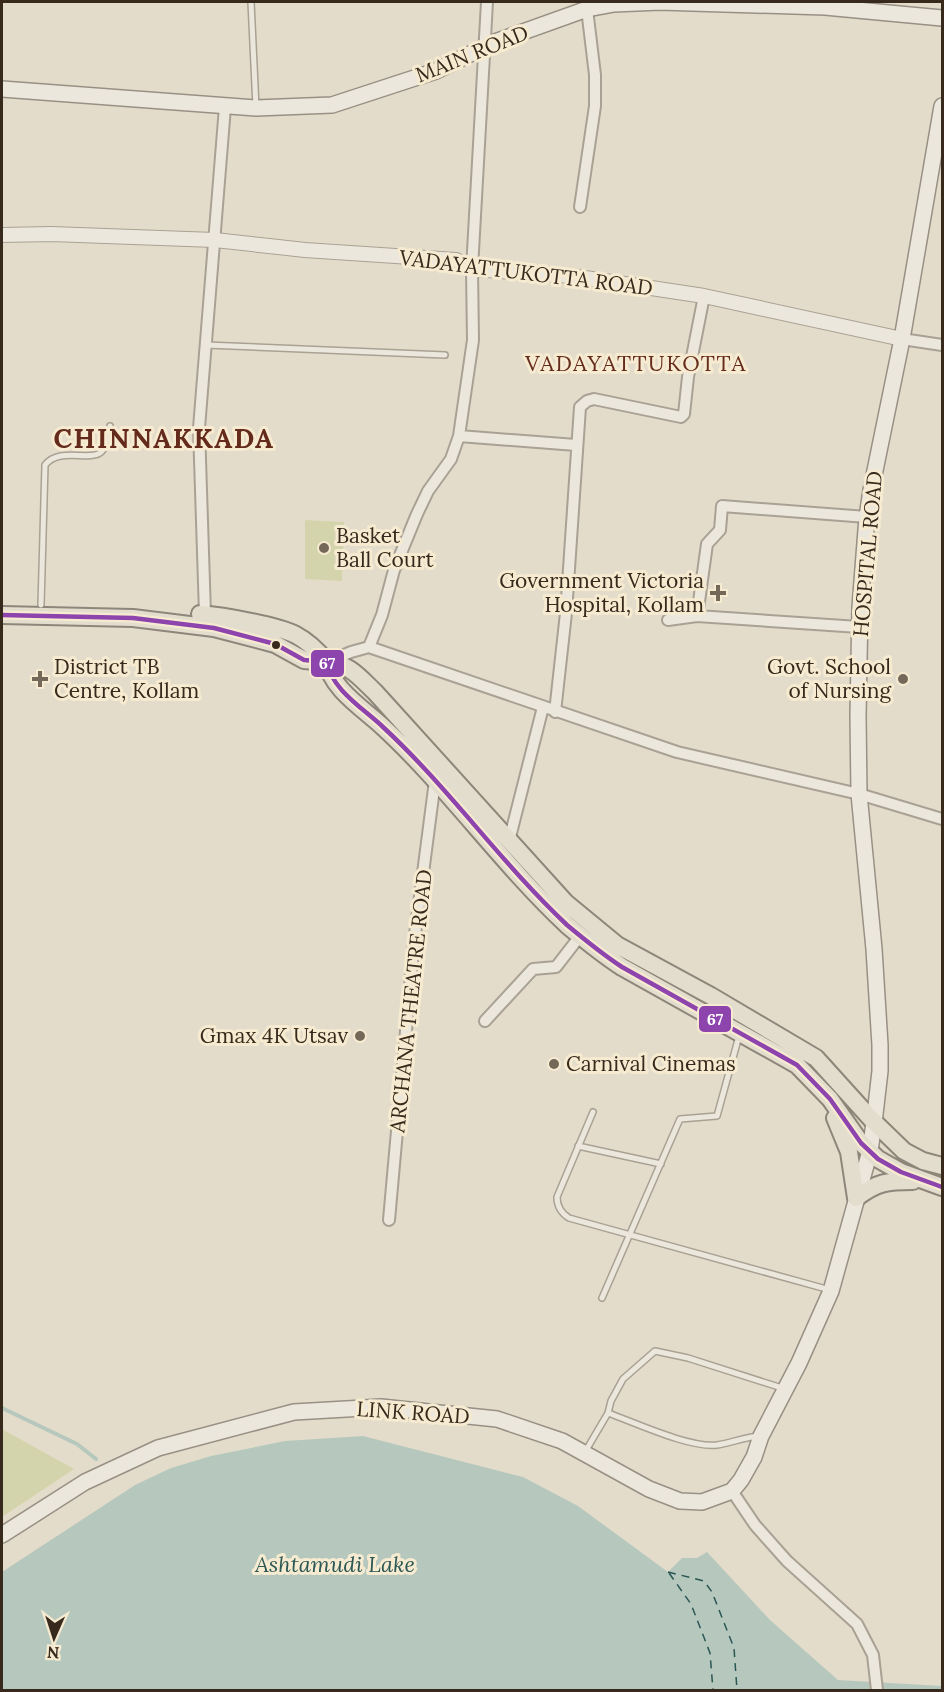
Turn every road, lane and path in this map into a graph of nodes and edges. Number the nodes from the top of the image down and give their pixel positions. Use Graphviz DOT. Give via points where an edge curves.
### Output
graph roads {
  1 [pos="250,2"];
  2 [pos="488,2"];
  3 [pos="587,9"];
  4 [pos="942,18"];
  5 [pos="485,46"];
  6 [pos="2,89"];
  7 [pos="942,106"];
  8 [pos="225,107"];
  9 [pos="256,108"];
  10 [pos="580,207"];
  11 [pos="2,235"];
  12 [pos="215,240"];
  13 [pos="472,268"];
  14 [pos="704,296"];
  15 [pos="902,339"];
  16 [pos="206,345"];
  17 [pos="942,345"];
  18 [pos="445,355"];
  19 [pos="110,426"];
  20 [pos="459,436"];
  21 [pos="576,444"];
  22 [pos="867,517"];
  23 [pos="2,603"];
  24 [pos="41,605"];
  25 [pos="2,615"];
  26 [pos="205,615"];
  27 [pos="697,616"];
  28 [pos="668,620"];
  29 [pos="860,627"];
  30 [pos="369,647"];
  31 [pos="327,663"];
  32 [pos="543,707"];
  33 [pos="555,712"];
  34 [pos="435,781"];
  35 [pos="860,794"];
  36 [pos="942,819"];
  37 [pos="509,841"];
  38 [pos="580,936"];
  39 [pos="485,1021"];
  40 [pos="740,1032"];
  41 [pos="830,1100"];
  42 [pos="593,1112"];
  43 [pos="874,1123"];
  44 [pos="578,1146"];
  45 [pos="870,1151"];
  46 [pos="661,1164"];
  47 [pos="942,1166"];
  48 [pos="925,1181"];
  49 [pos="942,1187"];
  50 [pos="856,1198"];
  51 [pos="389,1220"];
  52 [pos="629,1234"];
  53 [pos="831,1291"];
  54 [pos="602,1298"];
  55 [pos="785,1389"];
  56 [pos="608,1413"];
  57 [pos="761,1436"];
  58 [pos="584,1454"];
  59 [pos="732,1491"];
  60 [pos="2,1535"];
  61 [pos="877,1690"];
  1 -- 9 [label="lane"];
  2 -- 5 [label="street"];
  3 -- 4 [label="main road, MAIN ROAD" via="660,2 825,7"];
  3 -- 5 [label="main road, MAIN ROAD"];
  3 -- 10 [label="street" via="595,106"];
  5 -- 9 [label="main road, MAIN ROAD" via="436,71 332,105"];
  5 -- 13 [label="street"];
  6 -- 8 [label="main road, MAIN ROAD"];
  7 -- 15 [label="main road, HOSPITAL ROAD"];
  8 -- 9 [label="main road, MAIN ROAD"];
  8 -- 12 [label="street"];
  11 -- 12 [label="street, VADAYATTUKOTTA ROAD"];
  12 -- 13 [label="street, VADAYATTUKOTTA ROAD" via="456,260"];
  12 -- 16 [label="street"];
  13 -- 14 [label="street, VADAYATTUKOTTA ROAD" via="572,276"];
  13 -- 20 [label="street" via="473,340"];
  14 -- 15 [label="street, VADAYATTUKOTTA ROAD"];
  14 -- 21 [label="street" via="684,414 681,417 594,399 580,407"];
  15 -- 17 [label="street"];
  15 -- 22 [label="main road, HOSPITAL ROAD"];
  16 -- 18 [label="lane"];
  16 -- 26 [label="street" via="199,428"];
  19 -- 24 [label="lane" via="101,452 57,457 45,465"];
  20 -- 21 [label="street"];
  20 -- 30 [label="street" via="451,459 428,491 408,537"];
  21 -- 33 [label="street" via="566,613"];
  22 -- 27 [label="street" via="722,506 720,530 706,544"];
  22 -- 29 [label="main road, HOSPITAL ROAD"];
  23 -- 24 [label="main road"];
  24 -- 26 [label="main road"];
  25 -- 31 [label="main road" via="133,618 203,626 275,644 304,660"];
  26 -- 31 [label="main road" via="295,634 315,648"];
  27 -- 28 [label="street"];
  27 -- 29 [label="street"];
  29 -- 35 [label="main road, HOSPITAL ROAD"];
  30 -- 31 [label="street"];
  30 -- 32 [label="street"];
  31 -- 34 [label="main road" via="329,674 343,690"];
  31 -- 37 [label="main road" via="339,663 350,669 375,692"];
  32 -- 33 [label="street"];
  32 -- 37 [label="street"];
  33 -- 35 [label="street" via="677,752"];
  34 -- 38 [label="main road" via="528,885"];
  34 -- 51 [label="street, ARCHANA THEATRE ROAD" via="414,942"];
  35 -- 36 [label="street"];
  35 -- 43 [label="main road, HOSPITAL ROAD" via="880,1045"];
  37 -- 43 [label="main road" via="566,903 616,945 816,1058"];
  38 -- 39 [label="street" via="556,967 533,969"];
  38 -- 40 [label="main road" via="622,967"];
  40 -- 41 [label="main road" via="797,1065"];
  40 -- 46 [label="lane" via="717,1116 680,1119"];
  41 -- 45 [label="main road"];
  41 -- 50 [label="main road" via="849,1152"];
  42 -- 44 [label="lane"];
  43 -- 45 [label="main road, HOSPITAL ROAD"];
  43 -- 47 [label="main road" via="904,1151"];
  44 -- 46 [label="lane"];
  44 -- 52 [label="lane" via="556,1197 557,1206 569,1218"];
  45 -- 48 [label="main road" via="901,1172"];
  45 -- 50 [label="main road"];
  46 -- 52 [label="lane"];
  48 -- 49 [label="main road"];
  48 -- 50 [label="main road" via="884,1181"];
  50 -- 53 [label="main road"];
  52 -- 53 [label="lane"];
  52 -- 54 [label="lane"];
  53 -- 55 [label="main road"];
  55 -- 56 [label="lane" via="656,1351 623,1379"];
  55 -- 57 [label="main road"];
  56 -- 57 [label="lane" via="696,1444 717,1445"];
  56 -- 58 [label="lane"];
  57 -- 59 [label="main road" via="749,1466"];
  58 -- 59 [label="main road, LINK ROAD" via="680,1501 702,1502"];
  58 -- 60 [label="main road, LINK ROAD" via="562,1441 497,1419 381,1407 294,1412 158,1448 85,1482"];
  59 -- 61 [label="street" via="787,1561 857,1624 873,1656"];
}
